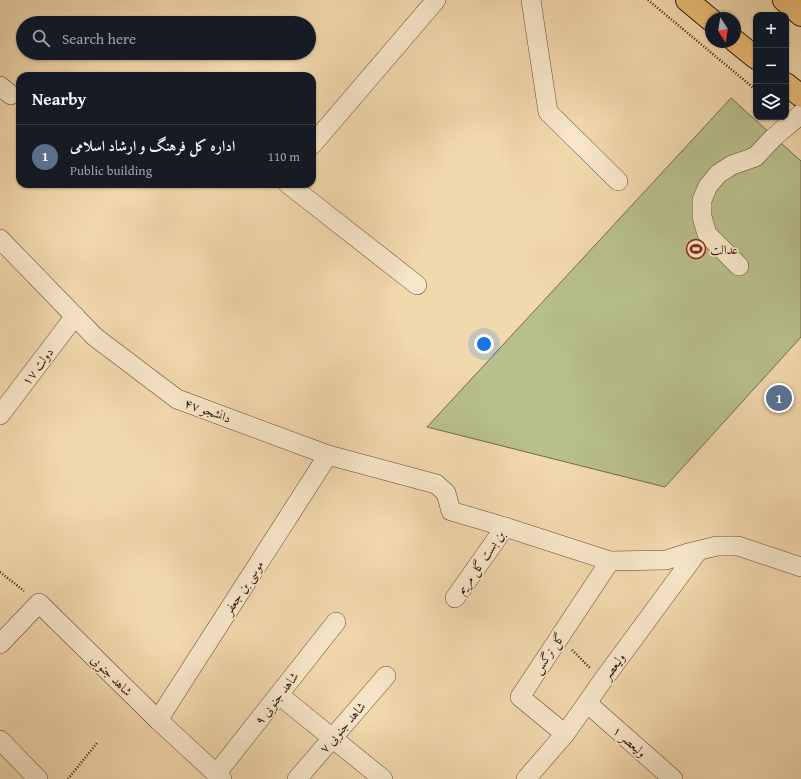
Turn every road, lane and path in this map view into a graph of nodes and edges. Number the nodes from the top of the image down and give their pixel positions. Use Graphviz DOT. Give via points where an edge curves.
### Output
graph roads {
  1 [pos="436,0"];
  2 [pos="531,0"];
  3 [pos="648,0"];
  4 [pos="687,0"];
  5 [pos="784,0"];
  6 [pos="705,15"];
  7 [pos="801,15"];
  8 [pos="741,46"];
  9 [pos="753,56"];
  10 [pos="789,86"];
  11 [pos="753,88"];
  12 [pos="801,96"];
  13 [pos="801,114"];
  14 [pos="316,140"];
  15 [pos="618,181"];
  16 [pos="293,188"];
  17 [pos="0,240"];
  18 [pos="739,266"];
  19 [pos="417,285"];
  20 [pos="75,316"];
  21 [pos="0,416"];
  22 [pos="328,455"];
  23 [pos="505,527"];
  24 [pos="698,551"];
  25 [pos="610,561"];
  26 [pos="801,567"];
  27 [pos="0,572"];
  28 [pos="455,598"];
  29 [pos="39,603"];
  30 [pos="336,622"];
  31 [pos="559,638"];
  32 [pos="0,644"];
  33 [pos="386,676"];
  34 [pos="602,680"];
  35 [pos="279,695"];
  36 [pos="587,704"];
  37 [pos="158,720"];
  38 [pos="565,734"];
  39 [pos="332,738"];
  40 [pos="0,740"];
  41 [pos="97,743"];
  42 [pos="219,776"];
  43 [pos="38,779"];
  44 [pos="68,779"];
  45 [pos="297,779"];
  46 [pos="383,779"];
  47 [pos="526,779"];
  48 [pos="673,779"];
  1 -- 14 [label="street"];
  2 -- 15 [label="street" via="548,112"];
  3 -- 11 [label="path"];
  4 -- 6 [label="main road"];
  5 -- 7 [label="main road"];
  8 -- 9 [label="main road"];
  10 -- 12 [label="main road"];
  13 -- 18 [label="street" via="755,157 732,165 718,174 708,186 702,200 702,217 707,234"];
  16 -- 19 [label="street"];
  17 -- 20 [label="street, دانشجو ۴۷"];
  20 -- 21 [label="street, دولت ۱۷"];
  20 -- 22 [label="street, دانشجو ۴۷" via="95,337 177,399"];
  22 -- 23 [label="street, دانشجو ۴۷" via="436,484 446,493 452,511"];
  22 -- 37 [label="street, موسی بن جعفر"];
  23 -- 25 [label="street"];
  23 -- 28 [label="street, بن بست گل مریم"];
  24 -- 25 [label="street" via="666,560"];
  24 -- 26 [label="street" via="717,546 738,546"];
  24 -- 34 [label="street, ولیعصر"];
  25 -- 31 [label="street, گل نرگس"];
  27 -- 29 [label="path"];
  29 -- 32 [label="street"];
  29 -- 37 [label="street, شاهد جنوبی"];
  30 -- 35 [label="street, شاهد جنوبی ۹"];
  31 -- 34 [label="path"];
  31 -- 38 [label="street, گل نرگس" via="520,697"];
  33 -- 39 [label="street, شاهد جنوبی ۷"];
  34 -- 36 [label="street, ولیعصر"];
  35 -- 39 [label="street"];
  35 -- 42 [label="street, شاهد جنوبی ۹"];
  36 -- 38 [label="street, ولیعصر"];
  36 -- 48 [label="street, ولیعصر ۱"];
  37 -- 42 [label="street, شاهد جنوبی"];
  38 -- 47 [label="street, ولیعصر"];
  39 -- 45 [label="street, شاهد جنوبی ۷"];
  39 -- 46 [label="street"];
  40 -- 43 [label="street"];
  41 -- 44 [label="path"];
}
